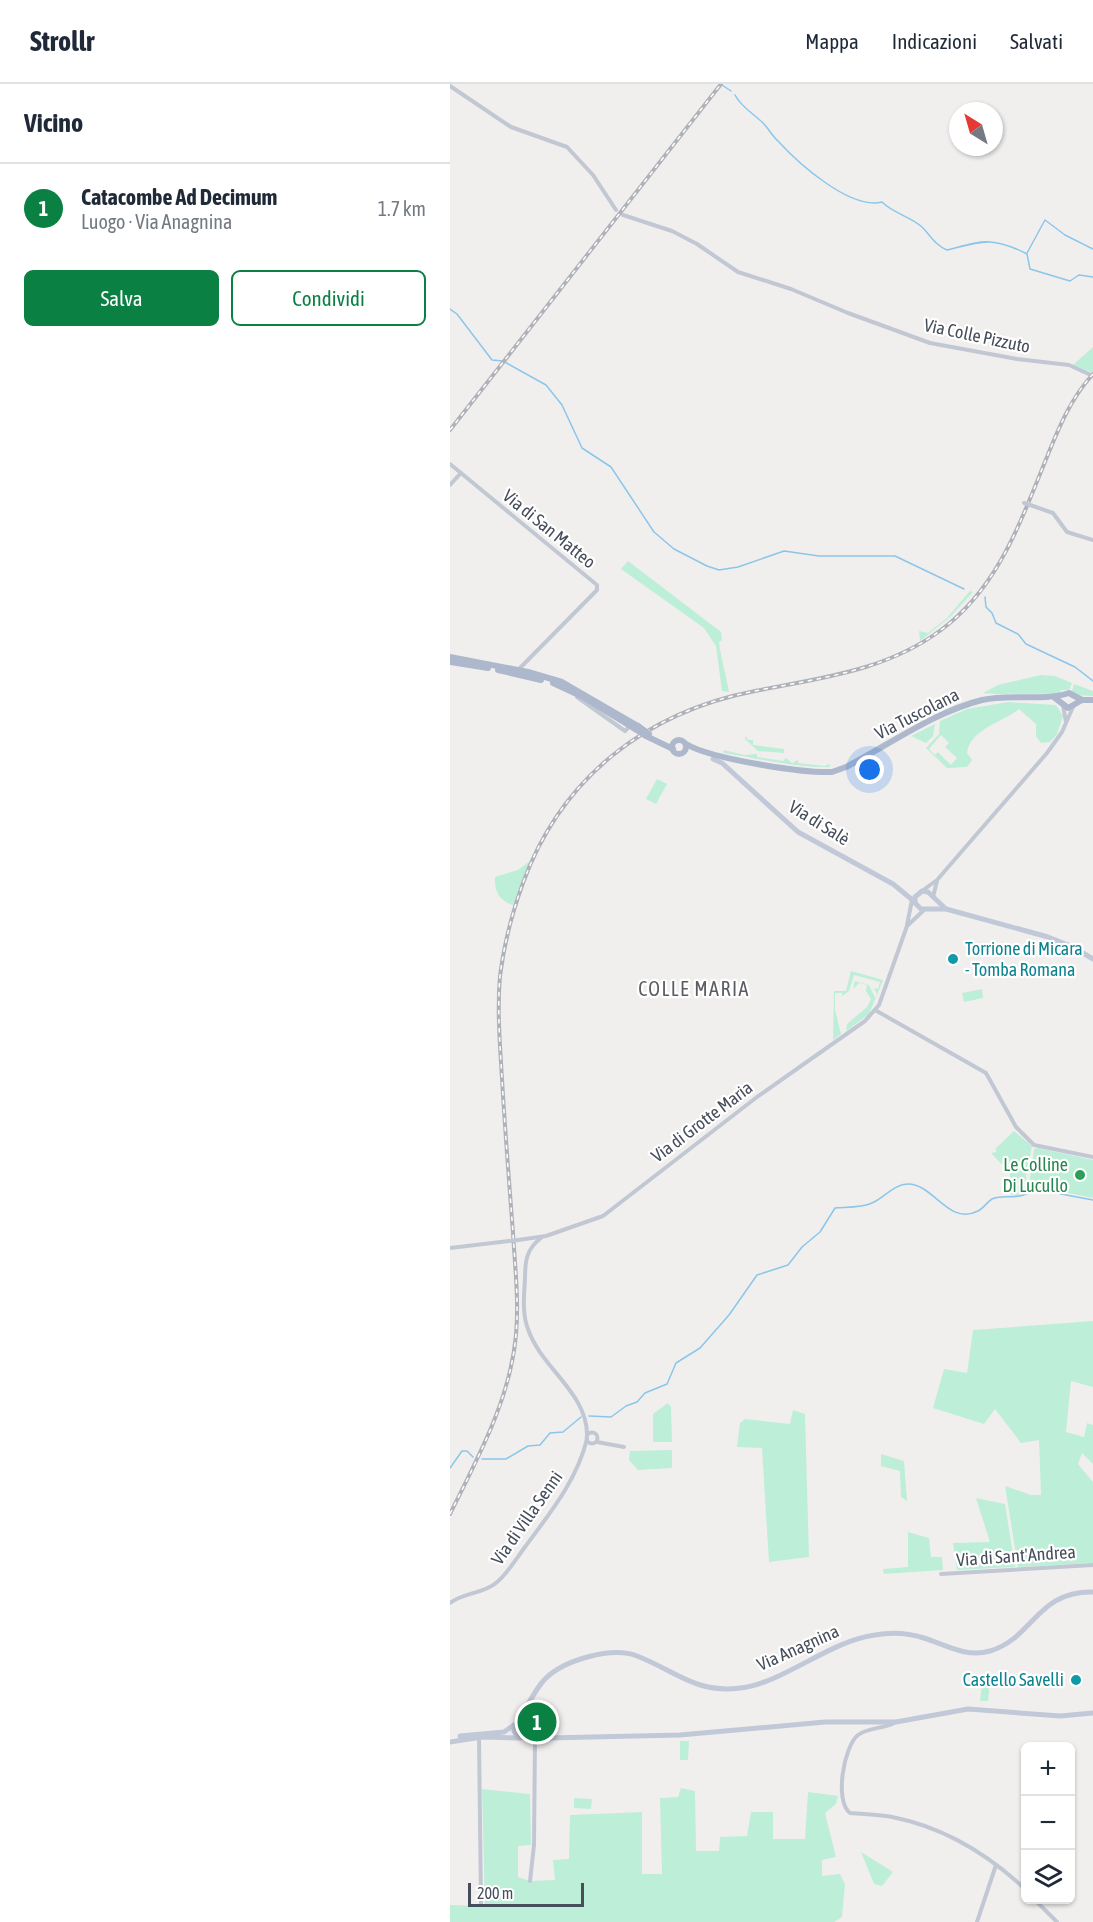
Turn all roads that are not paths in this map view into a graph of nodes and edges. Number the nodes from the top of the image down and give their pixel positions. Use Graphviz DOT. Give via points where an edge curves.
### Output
graph roads {
  1 [pos="450,86"];
  2 [pos="616,210"];
  3 [pos="623,214"];
  4 [pos="1093,376"];
  5 [pos="450,464"];
  6 [pos="461,473"];
  7 [pos="450,485"];
  8 [pos="1024,503"];
  9 [pos="1093,540"];
  10 [pos="450,657"];
  11 [pos="450,662"];
  12 [pos="518,670"];
  13 [pos="1065,695"];
  14 [pos="1075,697"];
  15 [pos="1055,698"];
  16 [pos="1082,700"];
  17 [pos="1093,700"];
  18 [pos="1062,705"];
  19 [pos="1074,706"];
  20 [pos="1066,723"];
  21 [pos="632,728"];
  22 [pos="648,735"];
  23 [pos="675,742"];
  24 [pos="686,744"];
  25 [pos="672,749"];
  26 [pos="681,754"];
  27 [pos="725,757"];
  28 [pos="713,759"];
  29 [pos="939,878"];
  30 [pos="922,891"];
  31 [pos="932,896"];
  32 [pos="914,903"];
  33 [pos="926,909"];
  34 [pos="946,909"];
  35 [pos="906,928"];
  36 [pos="1093,959"];
  37 [pos="875,1010"];
  38 [pos="1093,1157"];
  39 [pos="543,1237"];
  40 [pos="450,1248"];
  41 [pos="587,1425"];
  42 [pos="593,1432"];
  43 [pos="587,1437"];
  44 [pos="595,1441"];
  45 [pos="624,1447"];
  46 [pos="583,1453"];
  47 [pos="1093,1565"];
  48 [pos="942,1574"];
  49 [pos="1093,1592"];
  50 [pos="450,1603"];
  51 [pos="525,1713"];
  52 [pos="1093,1713"];
  53 [pos="896,1722"];
  54 [pos="479,1737"];
  55 [pos="535,1738"];
  56 [pos="551,1738"];
  57 [pos="450,1741"];
  58 [pos="996,1865"];
  59 [pos="530,1881"];
  60 [pos="1021,1886"];
  61 [pos="1040,1904"];
  62 [pos="481,1905"];
  63 [pos="977,1922"];
  64 [pos="1057,1922"];
  1 -- 2 [label="street" via="514,129 567,147 593,175"];
  3 -- 4 [label="street, Via Colle Pizzuto" via="686,237 736,272 936,344 1069,365"];
  5 -- 6 [label="street, Via di San Matteo"];
  6 -- 7 [label="street"];
  6 -- 12 [label="street, Via di San Matteo" via="597,585 597,590"];
  8 -- 9 [label="street, bridge" via="1053,513 1068,532"];
  10 -- 12 [label="main road"];
  11 -- 21 [label="main road" via="567,689"];
  12 -- 21 [label="main road" via="570,686"];
  13 -- 14 [label="main road"];
  13 -- 15 [label="main road, Via Tuscolana"];
  13 -- 18 [label="main road"];
  14 -- 16 [label="main road"];
  14 -- 19 [label="main road"];
  15 -- 18 [label="main road"];
  15 -- 27 [label="main road, Via Tuscolana" via="999,697 966,705 834,771"];
  16 -- 17 [label="main road"];
  16 -- 19 [label="main road"];
  18 -- 19 [label="main road"];
  18 -- 20 [label="street"];
  19 -- 20 [label="street"];
  20 -- 29 [label="street" via="1043,756"];
  21 -- 22 [label="main road, bridge"];
  22 -- 23 [label="main road"];
  22 -- 25 [label="main road"];
  23 -- 24 [label="main road"];
  23 -- 25 [label="main road"];
  24 -- 26 [label="main road"];
  24 -- 27 [label="main road, Via Tuscolana"];
  25 -- 26 [label="main road"];
  26 -- 28 [label="main road, Via Tuscolana"];
  27 -- 28 [label="main road, Via Tuscolana"];
  28 -- 32 [label="main road, Via di Salè" via="798,832 893,884"];
  29 -- 30 [label="street"];
  29 -- 31 [label="street"];
  30 -- 31 [label="main road"];
  30 -- 32 [label="main road"];
  31 -- 33 [label="main road"];
  31 -- 34 [label="main road"];
  32 -- 33 [label="main road"];
  32 -- 35 [label="street, Via di Grotte Maria"];
  33 -- 34 [label="main road"];
  33 -- 35 [label="street, Via di Grotte Maria"];
  34 -- 36 [label="main road" via="1051,938"];
  35 -- 37 [label="street, Via di Grotte Maria"];
  37 -- 38 [label="street" via="985,1072 1016,1127 1034,1145"];
  37 -- 39 [label="street, Via di Grotte Maria" via="607,1213"];
  39 -- 40 [label="street, Via di Grotte Maria, bridge"];
  39 -- 41 [label="street, Via di Villa Senni" via="531,1247 526,1259 527,1326 581,1408"];
  41 -- 42 [label="street, Via di Villa Senni"];
  41 -- 43 [label="street, Via di Villa Senni"];
  42 -- 43 [label="street"];
  42 -- 44 [label="street, Via di Villa Senni"];
  43 -- 44 [label="street"];
  43 -- 46 [label="street, Via di Villa Senni"];
  44 -- 45 [label="street"];
  44 -- 46 [label="street, Via di Villa Senni"];
  46 -- 50 [label="street, Via di Villa Senni" via="555,1506 500,1580"];
  47 -- 48 [label="street, Via di Sant'Andrea"];
  49 -- 51 [label="main road, Via Anagnina" via="1054,1600 1015,1637 990,1651 966,1652 915,1635 878,1634 741,1688 694,1684 639,1657 609,1653 552,1674 539,1687"];
  51 -- 56 [label="main road, Via Anagnina" via="515,1734"];
  51 -- 57 [label="main road, Via Anagnina" via="506,1731 475,1733"];
  52 -- 53 [label="main road, Via Anagnina" via="1059,1716 968,1709"];
  53 -- 56 [label="main road, Via Anagnina" via="833,1721 680,1735"];
  53 -- 58 [label="street" via="862,1732 850,1744 841,1796 845,1810 891,1816 938,1830"];
  54 -- 55 [label="main road, Via Anagnina"];
  54 -- 57 [label="main road, Via Anagnina"];
  54 -- 62 [label="street"];
  55 -- 56 [label="main road, Via Anagnina"];
  55 -- 59 [label="street"];
  58 -- 60 [label="street"];
  58 -- 63 [label="street"];
  61 -- 64 [label="street"];
}
